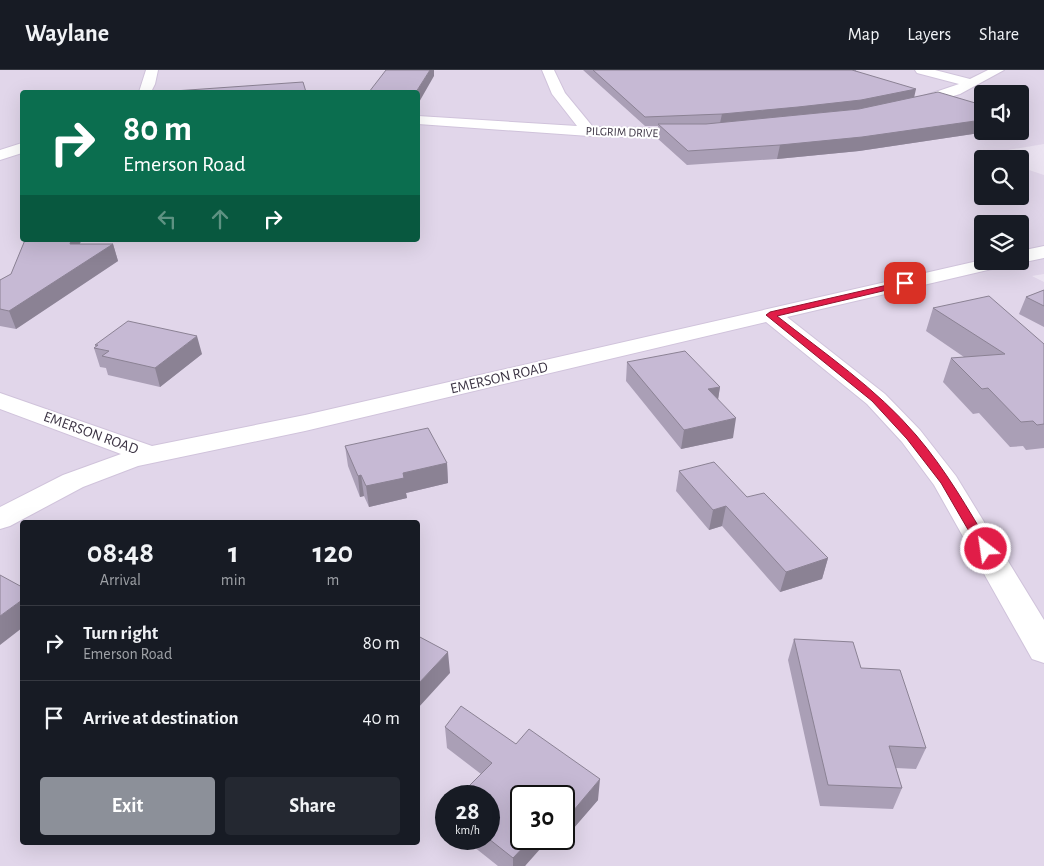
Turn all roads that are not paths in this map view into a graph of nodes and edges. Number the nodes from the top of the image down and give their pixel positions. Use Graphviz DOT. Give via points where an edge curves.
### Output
graph roads {
  1 [pos="152,70"];
  2 [pos="548,70"];
  3 [pos="921,70"];
  4 [pos="998,70"];
  5 [pos="970,83"];
  6 [pos="146,90"];
  7 [pos="893,108"];
  8 [pos="420,120"];
  9 [pos="589,132"];
  10 [pos="713,132"];
  11 [pos="20,149"];
  12 [pos="0,155"];
  13 [pos="1044,252"];
  14 [pos="1029,255"];
  15 [pos="974,268"];
  16 [pos="770,315"];
  17 [pos="0,400"];
  18 [pos="150,455"];
  19 [pos="0,520"];
  20 [pos="1044,650"];
  1 -- 6 [label="street"];
  2 -- 9 [label="street" via="559,94"];
  3 -- 5 [label="street"];
  4 -- 5 [label="street"];
  5 -- 7 [label="street" via="921,103"];
  8 -- 9 [label="street, PILGRIM DRIVE"];
  9 -- 10 [label="street, PILGRIM DRIVE"];
  11 -- 12 [label="street"];
  13 -- 14 [label="street"];
  15 -- 16 [label="street, EMERSON ROAD"];
  16 -- 18 [label="street, EMERSON ROAD"];
  16 -- 20 [label="street" via="876,399 911,436 946,482"];
  17 -- 18 [label="street, EMERSON ROAD"];
  18 -- 19 [label="street" via="122,460 44,495"];
}
